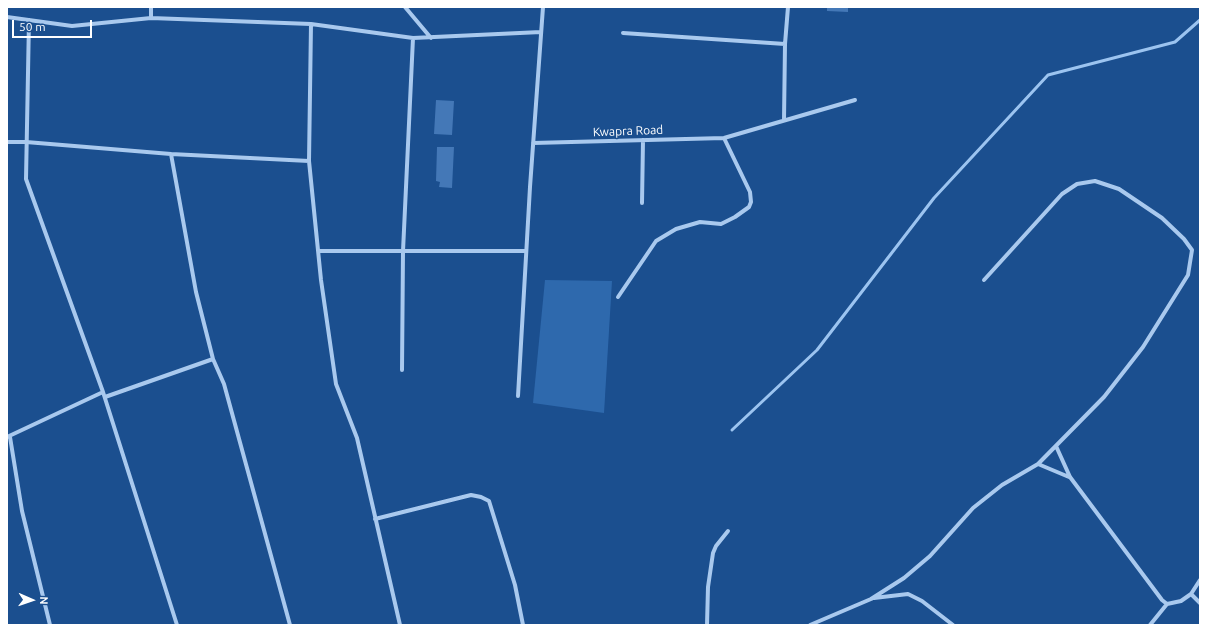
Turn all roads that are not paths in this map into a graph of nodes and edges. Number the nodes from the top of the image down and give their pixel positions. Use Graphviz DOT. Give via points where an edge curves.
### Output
graph roads {
  1 [pos="151,7"];
  2 [pos="405,7"];
  3 [pos="543,7"];
  4 [pos="788,7"];
  5 [pos="7,17"];
  6 [pos="151,18"];
  7 [pos="29,20"];
  8 [pos="311,24"];
  9 [pos="540,32"];
  10 [pos="623,34"];
  11 [pos="413,38"];
  12 [pos="431,38"];
  13 [pos="785,44"];
  14 [pos="855,100"];
  15 [pos="784,120"];
  16 [pos="724,138"];
  17 [pos="643,140"];
  18 [pos="7,142"];
  19 [pos="26,142"];
  20 [pos="533,143"];
  21 [pos="171,154"];
  22 [pos="309,161"];
  23 [pos="642,203"];
  24 [pos="319,250"];
  25 [pos="403,251"];
  26 [pos="526,251"];
  27 [pos="984,280"];
  28 [pos="618,297"];
  29 [pos="213,358"];
  30 [pos="402,370"];
  31 [pos="103,392"];
  32 [pos="518,396"];
  33 [pos="105,397"];
  34 [pos="9,437"];
  35 [pos="1056,446"];
  36 [pos="1038,464"];
  37 [pos="1070,477"];
  38 [pos="375,520"];
  39 [pos="728,531"];
  40 [pos="1200,580"];
  41 [pos="1191,594"];
  42 [pos="871,599"];
  43 [pos="1200,603"];
  44 [pos="1167,604"];
  45 [pos="50,625"];
  46 [pos="177,625"];
  47 [pos="290,625"];
  48 [pos="400,625"];
  49 [pos="524,625"];
  50 [pos="707,625"];
  51 [pos="810,625"];
  52 [pos="954,625"];
  53 [pos="1150,625"];
  1 -- 6 [label="street"];
  2 -- 12 [label="street"];
  3 -- 9 [label="street"];
  4 -- 13 [label="street"];
  5 -- 7 [label="street"];
  6 -- 7 [label="street" via="72,26"];
  6 -- 8 [label="street"];
  7 -- 19 [label="street"];
  8 -- 11 [label="street"];
  8 -- 22 [label="street"];
  9 -- 12 [label="street"];
  9 -- 20 [label="street"];
  10 -- 13 [label="street"];
  11 -- 12 [label="street"];
  11 -- 25 [label="street"];
  13 -- 15 [label="street"];
  14 -- 15 [label="street, Kwapra Road"];
  15 -- 16 [label="street, Kwapra Road"];
  16 -- 17 [label="street, Kwapra Road"];
  16 -- 28 [label="street" via="750,192 749,207 721,224 700,222 676,229 656,241"];
  17 -- 20 [label="street, Kwapra Road"];
  17 -- 23 [label="street"];
  18 -- 19 [label="street"];
  19 -- 21 [label="street"];
  19 -- 31 [label="street" via="26,179"];
  20 -- 26 [label="street"];
  21 -- 22 [label="street"];
  21 -- 29 [label="street" via="196,292"];
  22 -- 24 [label="street"];
  24 -- 25 [label="street"];
  24 -- 38 [label="street" via="336,384 357,438"];
  25 -- 26 [label="street"];
  25 -- 30 [label="street"];
  26 -- 32 [label="street"];
  27 -- 35 [label="street" via="1062,194 1077,184 1095,181 1119,189 1162,218 1192,250 1188,275 1143,346 1104,397"];
  29 -- 33 [label="street"];
  29 -- 47 [label="street" via="224,384"];
  31 -- 33 [label="street"];
  31 -- 34 [label="street"];
  33 -- 46 [label="street"];
  34 -- 45 [label="street" via="22,511"];
  35 -- 36 [label="street"];
  35 -- 37 [label="street"];
  36 -- 37 [label="street"];
  36 -- 42 [label="street" via="1002,485 973,508 930,556 904,578"];
  37 -- 44 [label="street"];
  38 -- 48 [label="street"];
  38 -- 49 [label="street" via="471,495 481,496 489,501"];
  39 -- 50 [label="street" via="713,553 708,587"];
  40 -- 41 [label="street"];
  41 -- 43 [label="street"];
  41 -- 44 [label="street" via="1181,601"];
  42 -- 51 [label="street"];
  42 -- 52 [label="street" via="908,594 922,601"];
  44 -- 53 [label="street"];
}
